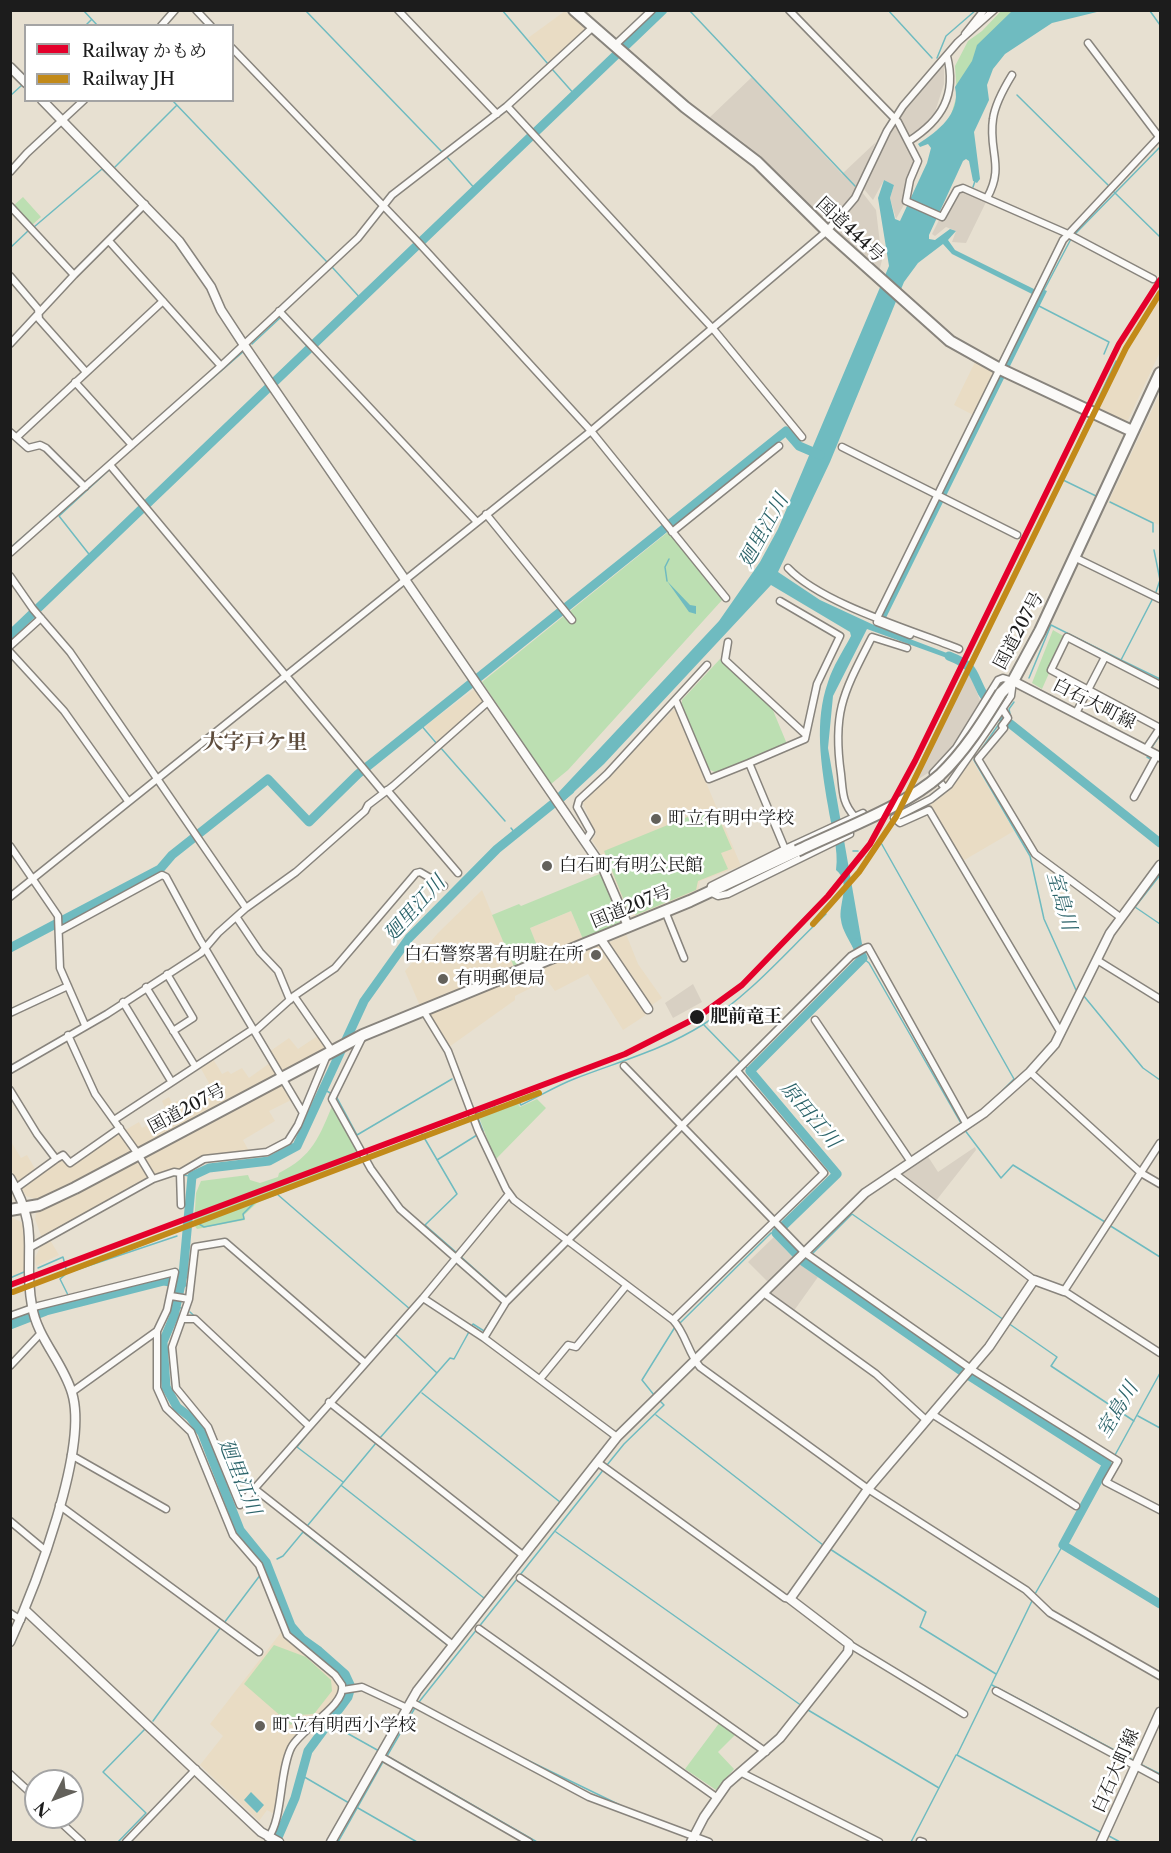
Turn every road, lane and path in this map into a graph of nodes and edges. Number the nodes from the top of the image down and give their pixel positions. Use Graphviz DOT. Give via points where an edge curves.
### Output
graph roads {
  1 [pos="175,10"];
  2 [pos="196,10"];
  3 [pos="398,10"];
  4 [pos="574,10"];
  5 [pos="652,10"];
  6 [pos="789,10"];
  7 [pos="984,10"];
  8 [pos="994,10"];
  9 [pos="163,24"];
  10 [pos="209,24"];
  11 [pos="592,28"];
  12 [pos="964,37"];
  13 [pos="1088,43"];
  14 [pos="234,50"];
  15 [pos="618,50"];
  16 [pos="948,56"];
  17 [pos="10,67"];
  18 [pos="1011,75"];
  19 [pos="24,81"];
  20 [pos="44,102"];
  21 [pos="82,102"];
  22 [pos="507,105"];
  23 [pos="497,114"];
  24 [pos="894,119"];
  25 [pos="61,121"];
  26 [pos="1160,137"];
  27 [pos="909,141"];
  28 [pos="10,172"];
  29 [pos="987,198"];
  30 [pos="145,204"];
  31 [pos="383,205"];
  32 [pos="10,206"];
  33 [pos="827,231"];
  34 [pos="1071,236"];
  35 [pos="109,240"];
  36 [pos="74,275"];
  37 [pos="10,276"];
  38 [pos="1153,279"];
  39 [pos="163,302"];
  40 [pos="279,311"];
  41 [pos="38,314"];
  42 [pos="714,330"];
  43 [pos="10,344"];
  44 [pos="244,345"];
  45 [pos="221,366"];
  46 [pos="1005,371"];
  47 [pos="86,372"];
  48 [pos="1161,373"];
  49 [pos="75,382"];
  50 [pos="591,431"];
  51 [pos="1132,431"];
  52 [pos="10,432"];
  53 [pos="17,437"];
  54 [pos="802,437"];
  55 [pos="132,445"];
  56 [pos="779,446"];
  57 [pos="842,447"];
  58 [pos="110,465"];
  59 [pos="85,488"];
  60 [pos="938,495"];
  61 [pos="486,514"];
  62 [pos="477,522"];
  63 [pos="669,528"];
  64 [pos="1017,535"];
  65 [pos="10,553"];
  66 [pos="1076,558"];
  67 [pos="788,568"];
  68 [pos="10,576"];
  69 [pos="406,580"];
  70 [pos="726,598"];
  71 [pos="1161,599"];
  72 [pos="780,601"];
  73 [pos="40,617"];
  74 [pos="572,620"];
  75 [pos="877,620"];
  76 [pos="885,623"];
  77 [pos="899,631"];
  78 [pos="910,635"];
  79 [pos="728,642"];
  80 [pos="895,644"];
  81 [pos="10,646"];
  82 [pos="907,648"];
  83 [pos="959,649"];
  84 [pos="10,652"];
  85 [pos="1105,657"];
  86 [pos="707,665"];
  87 [pos="286,676"];
  88 [pos="1013,681"];
  89 [pos="1161,685"];
  90 [pos="1088,691"];
  91 [pos="995,693"];
  92 [pos="489,701"];
  93 [pos="676,701"];
  94 [pos="1003,710"];
  95 [pos="1076,713"];
  96 [pos="1160,728"];
  97 [pos="805,734"];
  98 [pos="1146,749"];
  99 [pos="1156,758"];
  100 [pos="748,763"];
  101 [pos="158,777"];
  102 [pos="944,787"];
  103 [pos="385,791"];
  104 [pos="1134,797"];
  105 [pos="128,801"];
  106 [pos="863,813"];
  107 [pos="855,817"];
  108 [pos="850,834"];
  109 [pos="585,841"];
  110 [pos="10,846"];
  111 [pos="785,849"];
  112 [pos="1161,865"];
  113 [pos="458,873"];
  114 [pos="34,878"];
  115 [pos="444,886"];
  116 [pos="710,892"];
  117 [pos="10,897"];
  118 [pos="246,908"];
  119 [pos="665,911"];
  120 [pos="1120,917"];
  121 [pos="237,918"];
  122 [pos="59,926"];
  123 [pos="628,926"];
  124 [pos="600,938"];
  125 [pos="207,949"];
  126 [pos="684,958"];
  127 [pos="1097,960"];
  128 [pos="167,974"];
  129 [pos="68,986"];
  130 [pos="146,987"];
  131 [pos="292,998"];
  132 [pos="1161,999"];
  133 [pos="123,1002"];
  134 [pos="648,1009"];
  135 [pos="423,1010"];
  136 [pos="10,1013"];
  137 [pos="815,1020"];
  138 [pos="86,1025"];
  139 [pos="254,1030"];
  140 [pos="173,1031"];
  141 [pos="1061,1033"];
  142 [pos="68,1035"];
  143 [pos="363,1035"];
  144 [pos="329,1053"];
  145 [pos="195,1066"];
  146 [pos="624,1066"];
  147 [pos="741,1067"];
  148 [pos="10,1070"];
  149 [pos="1030,1072"];
  150 [pos="283,1078"];
  151 [pos="171,1081"];
  152 [pos="10,1090"];
  153 [pos="303,1113"];
  154 [pos="114,1120"];
  155 [pos="681,1124"];
  156 [pos="964,1126"];
  157 [pos="120,1128"];
  158 [pos="1161,1143"];
  159 [pos="138,1154"];
  160 [pos="56,1159"];
  161 [pos="910,1162"];
  162 [pos="894,1173"];
  163 [pos="1141,1173"];
  164 [pos="179,1175"];
  165 [pos="10,1178"];
  166 [pos="153,1179"];
  167 [pos="1161,1184"];
  168 [pos="16,1188"];
  169 [pos="509,1194"];
  170 [pos="181,1205"];
  171 [pos="26,1208"];
  172 [pos="10,1210"];
  173 [pos="774,1222"];
  174 [pos="567,1240"];
  175 [pos="31,1247"];
  176 [pos="458,1255"];
  177 [pos="808,1255"];
  178 [pos="1034,1280"];
  179 [pos="626,1286"];
  180 [pos="1064,1291"];
  181 [pos="765,1294"];
  182 [pos="171,1296"];
  183 [pos="423,1298"];
  184 [pos="189,1299"];
  185 [pos="505,1301"];
  186 [pos="32,1308"];
  187 [pos="10,1316"];
  188 [pos="182,1319"];
  189 [pos="676,1324"];
  190 [pos="157,1331"];
  191 [pos="41,1333"];
  192 [pos="484,1338"];
  193 [pos="1161,1353"];
  194 [pos="696,1362"];
  195 [pos="365,1363"];
  196 [pos="10,1366"];
  197 [pos="970,1370"];
  198 [pos="540,1379"];
  199 [pos="72,1392"];
  200 [pos="329,1402"];
  201 [pos="929,1417"];
  202 [pos="310,1424"];
  203 [pos="617,1437"];
  204 [pos="71,1455"];
  205 [pos="603,1466"];
  206 [pos="868,1489"];
  207 [pos="255,1490"];
  208 [pos="59,1505"];
  209 [pos="1076,1506"];
  210 [pos="166,1509"];
  211 [pos="1161,1510"];
  212 [pos="10,1521"];
  213 [pos="46,1551"];
  214 [pos="524,1556"];
  215 [pos="520,1578"];
  216 [pos="790,1599"];
  217 [pos="25,1610"];
  218 [pos="10,1613"];
  219 [pos="21,1620"];
  220 [pos="479,1629"];
  221 [pos="10,1642"];
  222 [pos="849,1644"];
  223 [pos="453,1645"];
  224 [pos="259,1652"];
  225 [pos="1161,1676"];
  226 [pos="343,1690"];
  227 [pos="996,1691"];
  228 [pos="413,1705"];
  229 [pos="1161,1712"];
  230 [pos="964,1714"];
  231 [pos="766,1752"];
  232 [pos="383,1756"];
  233 [pos="1136,1766"];
  234 [pos="196,1769"];
  235 [pos="740,1772"];
  236 [pos="10,1774"];
  237 [pos="1161,1779"];
  238 [pos="24,1787"];
  239 [pos="716,1797"];
  240 [pos="68,1829"];
  241 [pos="693,1838"];
  242 [pos="271,1840"];
  243 [pos="82,1842"];
  244 [pos="126,1842"];
  245 [pos="331,1842"];
  246 [pos="529,1842"];
  247 [pos="709,1842"];
  248 [pos="879,1842"];
  249 [pos="1101,1842"];
  1 -- 9 [label="street"];
  2 -- 10 [label="street"];
  3 -- 23 [label="street"];
  4 -- 11 [label="highway, 国道444号"];
  5 -- 15 [label="street"];
  6 -- 24 [label="street"];
  7 -- 12 [label="street"];
  8 -- 12 [label="street"];
  11 -- 15 [label="highway, 国道444号"];
  11 -- 22 [label="street"];
  12 -- 16 [label="street"];
  13 -- 26 [label="street"];
  14 -- 31 [label="street"];
  15 -- 33 [label="highway, 国道444号" via="757,162"];
  16 -- 24 [label="street"];
  16 -- 27 [label="street" via="950,87 941,114"];
  17 -- 19 [label="street"];
  18 -- 29 [label="street" via="993,119 997,174"];
  20 -- 25 [label="street"];
  21 -- 25 [label="street"];
  22 -- 23 [label="street"];
  22 -- 42 [label="street"];
  23 -- 31 [label="street"];
  24 -- 27 [label="street"];
  24 -- 33 [label="street" via="858,193"];
  25 -- 28 [label="street"];
  25 -- 30 [label="street"];
  26 -- 34 [label="street"];
  27 -- 29 [label="street" via="918,161 906,201 942,217 960,188"];
  29 -- 34 [label="street"];
  30 -- 35 [label="street"];
  30 -- 44 [label="street" via="198,269"];
  31 -- 40 [label="street" via="358,238"];
  31 -- 50 [label="street"];
  32 -- 36 [label="street"];
  33 -- 42 [label="street"];
  33 -- 46 [label="highway, 国道444号" via="950,341"];
  34 -- 38 [label="street"];
  34 -- 46 [label="street" via="1039,289"];
  35 -- 36 [label="street"];
  35 -- 39 [label="street"];
  36 -- 41 [label="street"];
  37 -- 41 [label="street"];
  39 -- 45 [label="street"];
  39 -- 47 [label="street"];
  40 -- 44 [label="street"];
  40 -- 62 [label="street"];
  41 -- 43 [label="street"];
  41 -- 47 [label="street" via="39,320"];
  42 -- 50 [label="street"];
  42 -- 54 [label="street"];
  44 -- 45 [label="street"];
  44 -- 69 [label="street"];
  45 -- 55 [label="street"];
  46 -- 51 [label="highway, 国道444号"];
  46 -- 60 [label="street"];
  47 -- 49 [label="street"];
  48 -- 51 [label="highway, 国道207号"];
  49 -- 53 [label="street"];
  49 -- 55 [label="street"];
  50 -- 61 [label="street"];
  50 -- 63 [label="street"];
  51 -- 66 [label="highway, 国道207号"];
  52 -- 53 [label="street"];
  53 -- 59 [label="street" via="28,448 46,448"];
  55 -- 58 [label="street"];
  56 -- 63 [label="street"];
  57 -- 60 [label="street"];
  58 -- 59 [label="street"];
  58 -- 87 [label="street"];
  59 -- 65 [label="street"];
  60 -- 64 [label="street"];
  60 -- 75 [label="street"];
  61 -- 62 [label="street"];
  61 -- 74 [label="street"];
  62 -- 69 [label="street"];
  63 -- 70 [label="street"];
  66 -- 71 [label="street"];
  66 -- 88 [label="highway, 国道207号"];
  67 -- 75 [label="street" via="823,592"];
  68 -- 73 [label="street"];
  69 -- 87 [label="street"];
  69 -- 92 [label="street"];
  72 -- 97 [label="street" via="840,636 817,684"];
  73 -- 81 [label="street"];
  73 -- 101 [label="street" via="70,652"];
  75 -- 76 [label="street"];
  76 -- 77 [label="street"];
  76 -- 83 [label="street"];
  77 -- 78 [label="street"];
  77 -- 80 [label="street"];
  79 -- 97 [label="street" via="724,660"];
  80 -- 82 [label="street"];
  80 -- 107 [label="street" via="872,637 843,692 836,740 845,806"];
  84 -- 105 [label="street" via="64,711"];
  85 -- 89 [label="street"];
  85 -- 90 [label="street"];
  85 -- 90 [label="street" via="1067,638 1051,670"];
  86 -- 93 [label="street"];
  87 -- 101 [label="street"];
  87 -- 103 [label="street"];
  88 -- 91 [label="highway, 国道207号"];
  88 -- 94 [label="street"];
  88 -- 95 [label="street, 白石大町線"];
  90 -- 95 [label="street"];
  90 -- 96 [label="street"];
  91 -- 102 [label="street" via="933,773"];
  91 -- 116 [label="highway, 国道207号, bridge" via="975,733 939,776 896,803"];
  92 -- 103 [label="street"];
  92 -- 109 [label="street"];
  93 -- 100 [label="street" via="709,779"];
  93 -- 109 [label="street" via="577,803 591,832"];
  94 -- 102 [label="street" via="968,761"];
  94 -- 120 [label="street" via="1008,718 1004,728 978,759 1035,854"];
  95 -- 98 [label="street, 白石大町線"];
  96 -- 98 [label="street"];
  97 -- 100 [label="street" via="801,741"];
  98 -- 99 [label="street, 白石大町線"];
  99 -- 104 [label="street"];
  100 -- 111 [label="street"];
  101 -- 105 [label="street"];
  101 -- 118 [label="street"];
  102 -- 141 [label="street" via="931,799 895,816 895,820 900,823 929,810"];
  103 -- 113 [label="street"];
  103 -- 118 [label="street" via="296,872"];
  105 -- 114 [label="street"];
  106 -- 107 [label="street"];
  107 -- 111 [label="street"];
  108 -- 116 [label="street" via="728,894 718,896"];
  109 -- 123 [label="street" via="603,868"];
  110 -- 114 [label="street"];
  111 -- 116 [label="street" via="711,886"];
  112 -- 120 [label="street"];
  114 -- 117 [label="street"];
  114 -- 122 [label="street" via="58,916"];
  115 -- 131 [label="street" via="416,873 335,968"];
  116 -- 119 [label="highway, 国道207号"];
  118 -- 121 [label="street"];
  119 -- 123 [label="highway, 国道207号"];
  119 -- 126 [label="street"];
  120 -- 127 [label="street"];
  121 -- 125 [label="street" via="218,933"];
  121 -- 131 [label="street" via="278,971"];
  122 -- 125 [label="street" via="162,874"];
  122 -- 129 [label="street" via="58,961"];
  123 -- 124 [label="highway, 国道207号"];
  124 -- 134 [label="street"];
  124 -- 135 [label="highway, 国道207号"];
  125 -- 128 [label="street"];
  125 -- 139 [label="street"];
  127 -- 132 [label="street"];
  127 -- 141 [label="street"];
  128 -- 130 [label="street"];
  128 -- 140 [label="street" via="193,1018"];
  129 -- 136 [label="street"];
  129 -- 138 [label="street"];
  130 -- 133 [label="street"];
  130 -- 140 [label="street"];
  131 -- 139 [label="street"];
  131 -- 144 [label="street" via="329,1045"];
  133 -- 138 [label="street"];
  133 -- 151 [label="street"];
  135 -- 143 [label="highway, 国道207号"];
  135 -- 169 [label="street" via="448,1051"];
  137 -- 161 [label="street"];
  138 -- 142 [label="street"];
  139 -- 145 [label="street"];
  139 -- 150 [label="street"];
  140 -- 145 [label="street"];
  141 -- 149 [label="street"];
  142 -- 148 [label="street"];
  142 -- 154 [label="street" via="83,1071"];
  143 -- 144 [label="highway, 国道207号"];
  143 -- 176 [label="street" via="334,1095 348,1130 396,1205"];
  144 -- 150 [label="highway, 国道207号"];
  144 -- 153 [label="street"];
  145 -- 151 [label="street"];
  146 -- 155 [label="street"];
  147 -- 155 [label="street"];
  147 -- 156 [label="street" via="851,956 868,947"];
  147 -- 173 [label="street" via="824,1173"];
  149 -- 156 [label="street"];
  149 -- 163 [label="street"];
  150 -- 153 [label="street"];
  150 -- 159 [label="highway, 国道207号"];
  151 -- 154 [label="street"];
  152 -- 160 [label="street"];
  153 -- 164 [label="street" via="292,1136 278,1148 204,1159"];
  154 -- 157 [label="street"];
  155 -- 173 [label="street"];
  155 -- 174 [label="street"];
  156 -- 161 [label="street"];
  157 -- 159 [label="street"];
  157 -- 160 [label="street" via="70,1163 63,1155"];
  158 -- 163 [label="street"];
  159 -- 166 [label="street"];
  159 -- 171 [label="highway, 国道207号"];
  160 -- 168 [label="street"];
  161 -- 162 [label="street"];
  162 -- 177 [label="street" via="865,1193"];
  162 -- 178 [label="street"];
  163 -- 167 [label="street"];
  163 -- 180 [label="street"];
  164 -- 166 [label="street" via="174,1172"];
  164 -- 170 [label="street"];
  165 -- 168 [label="street"];
  166 -- 175 [label="street"];
  168 -- 171 [label="street"];
  169 -- 174 [label="street"];
  169 -- 176 [label="street"];
  171 -- 172 [label="highway, 国道207号"];
  171 -- 175 [label="street"];
  173 -- 177 [label="street"];
  173 -- 189 [label="street"];
  174 -- 179 [label="street"];
  174 -- 185 [label="street"];
  175 -- 186 [label="street"];
  176 -- 183 [label="street"];
  176 -- 185 [label="street"];
  177 -- 181 [label="street"];
  177 -- 197 [label="street"];
  178 -- 180 [label="street"];
  178 -- 197 [label="street"];
  179 -- 189 [label="street"];
  179 -- 198 [label="street" via="576,1347 568,1345"];
  180 -- 193 [label="street"];
  181 -- 194 [label="street"];
  181 -- 201 [label="street"];
  182 -- 184 [label="street"];
  182 -- 186 [label="street" via="175,1272"];
  182 -- 190 [label="street"];
  183 -- 192 [label="street"];
  183 -- 195 [label="street"];
  184 -- 188 [label="street"];
  184 -- 195 [label="street" via="195,1246 225,1242"];
  185 -- 192 [label="street"];
  186 -- 187 [label="street"];
  186 -- 191 [label="street"];
  188 -- 202 [label="street" via="195,1318"];
  188 -- 207 [label="street" via="172,1347 176,1388 208,1427 240,1505"];
  189 -- 194 [label="street"];
  190 -- 199 [label="street"];
  190 -- 226 [label="street" via="155,1367 166,1408 191,1432 233,1535 254,1557 287,1635 335,1675"];
  191 -- 196 [label="street"];
  191 -- 199 [label="street"];
  192 -- 198 [label="street"];
  194 -- 203 [label="street"];
  194 -- 206 [label="street"];
  195 -- 200 [label="street"];
  197 -- 201 [label="street"];
  197 -- 211 [label="street" via="1118,1461 1106,1482"];
  198 -- 203 [label="street"];
  199 -- 204 [label="street" via="76,1413"];
  200 -- 202 [label="street"];
  200 -- 214 [label="street"];
  201 -- 206 [label="street"];
  201 -- 209 [label="street"];
  202 -- 207 [label="street"];
  203 -- 205 [label="street"];
  204 -- 208 [label="street"];
  204 -- 210 [label="street"];
  205 -- 214 [label="street"];
  205 -- 216 [label="street"];
  206 -- 216 [label="street"];
  206 -- 225 [label="street" via="1050,1613"];
  207 -- 223 [label="street"];
  208 -- 213 [label="street"];
  208 -- 224 [label="street"];
  212 -- 213 [label="street"];
  213 -- 217 [label="street"];
  214 -- 223 [label="street"];
  215 -- 231 [label="street"];
  216 -- 222 [label="street"];
  217 -- 219 [label="street"];
  217 -- 234 [label="street"];
  218 -- 219 [label="street"];
  219 -- 221 [label="street"];
  220 -- 239 [label="street"];
  222 -- 230 [label="street"];
  222 -- 231 [label="street" via="848,1652"];
  223 -- 228 [label="street"];
  226 -- 228 [label="street" via="357,1687"];
  226 -- 242 [label="street" via="335,1705 305,1730 290,1749"];
  227 -- 233 [label="street"];
  228 -- 232 [label="street"];
  228 -- 241 [label="street" via="589,1797"];
  229 -- 233 [label="street, 白石大町線"];
  231 -- 235 [label="street"];
  232 -- 245 [label="street"];
  232 -- 246 [label="street"];
  233 -- 237 [label="street"];
  233 -- 249 [label="street, 白石大町線"];
  234 -- 242 [label="street"];
  234 -- 244 [label="street"];
  235 -- 239 [label="street"];
  235 -- 248 [label="street"];
  236 -- 238 [label="street"];
  239 -- 241 [label="street"];
  240 -- 243 [label="street"];
  241 -- 247 [label="street"];
}
